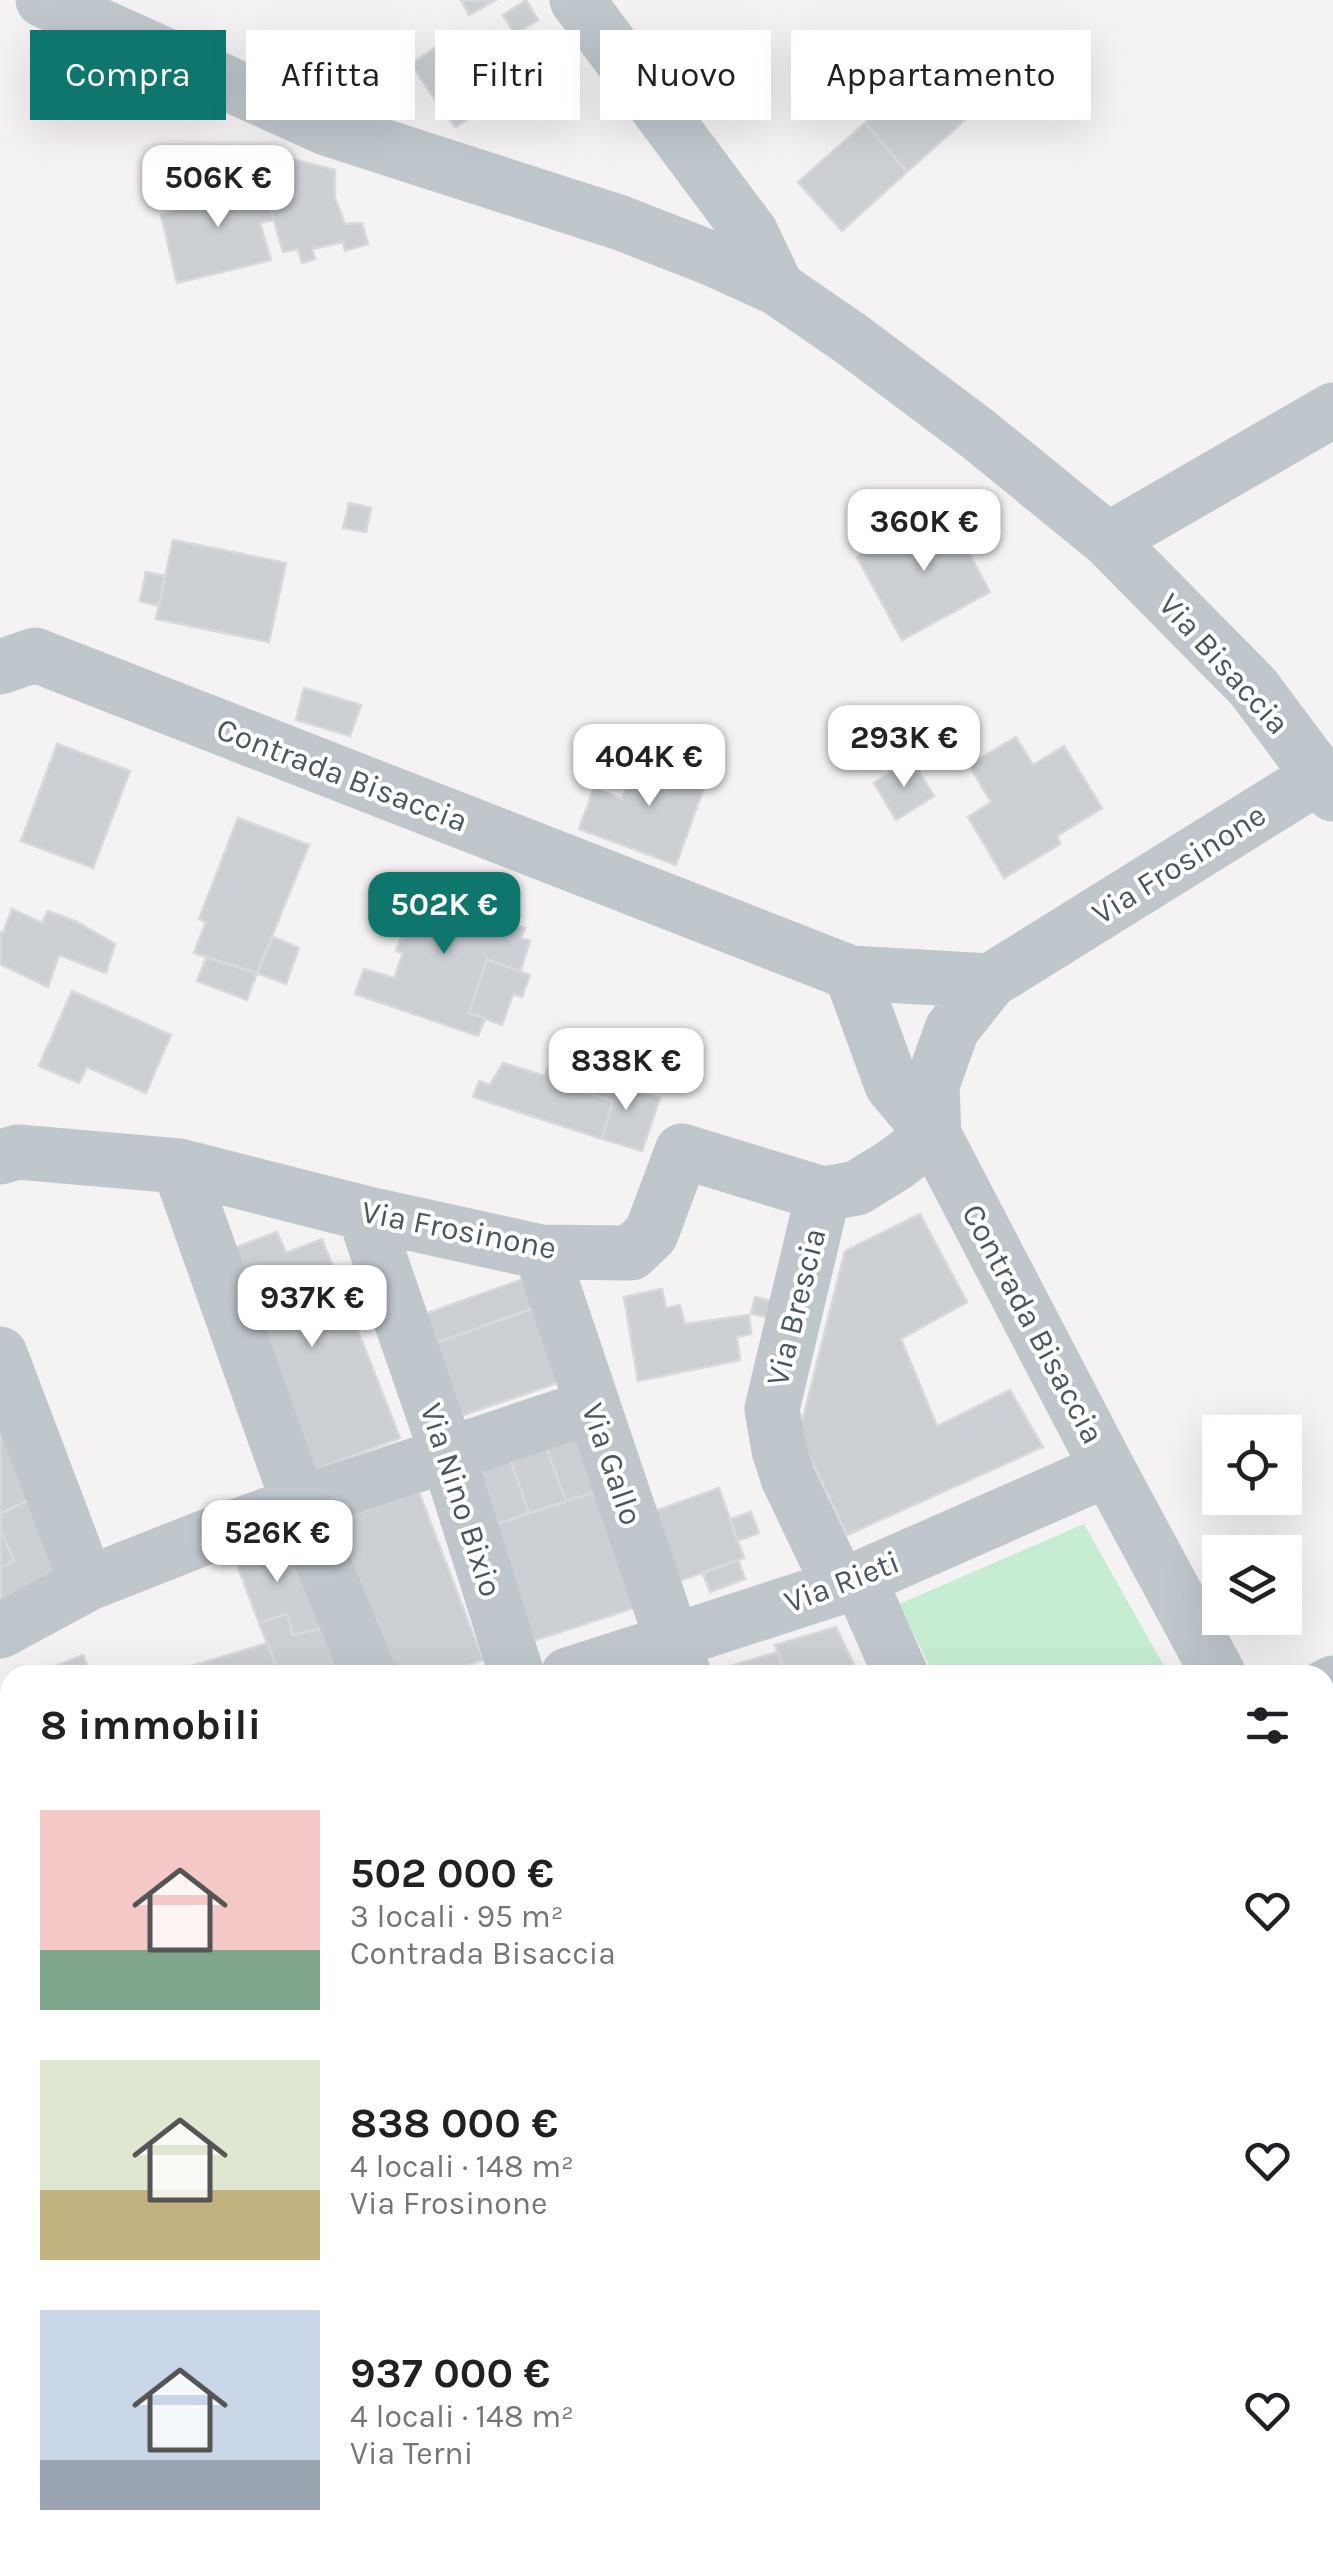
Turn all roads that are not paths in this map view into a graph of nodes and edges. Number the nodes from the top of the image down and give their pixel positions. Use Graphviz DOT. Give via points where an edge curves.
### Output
graph roads {
  1 [pos="44,0"];
  2 [pos="576,0"];
  3 [pos="777,288"];
  4 [pos="1333,410"];
  5 [pos="1108,540"];
  6 [pos="0,668"];
  7 [pos="1327,784"];
  8 [pos="851,973"];
  9 [pos="990,982"];
  10 [pos="934,1135"];
  11 [pos="0,1157"];
  12 [pos="179,1166"];
  13 [pos="823,1194"];
  14 [pos="364,1213"];
  15 [pos="541,1252"];
  16 [pos="0,1354"];
  17 [pos="593,1406"];
  18 [pos="448,1456"];
  19 [pos="1108,1469"];
  20 [pos="299,1504"];
  21 [pos="850,1583"];
  22 [pos="88,1584"];
  23 [pos="0,1631"];
  24 [pos="678,1658"];
  25 [pos="365,1665"];
  26 [pos="513,1665"];
  27 [pos="633,1665"];
  28 [pos="895,1665"];
  29 [pos="1214,1665"];
  1 -- 3 [label="street, Via Bisaccia" via="326,128 621,224"];
  2 -- 3 [label="street" via="750,233"];
  3 -- 5 [label="street, Via Bisaccia" via="978,434"];
  4 -- 5 [label="street"];
  5 -- 7 [label="street, Via Bisaccia" via="1253,687"];
  6 -- 8 [label="street, Contrada Bisaccia" via="35,655"];
  7 -- 9 [label="street, Via Frosinone"];
  8 -- 9 [label="street, Contrada Bisaccia"];
  8 -- 10 [label="street, Contrada Bisaccia" via="892,1085"];
  9 -- 10 [label="street, Via Frosinone" via="952,1029 932,1086"];
  10 -- 13 [label="street" via="857,1188"];
  10 -- 19 [label="street, Contrada Bisaccia"];
  11 -- 12 [label="street, Via Frosinone" via="18,1152"];
  12 -- 14 [label="street, Via Frosinone"];
  12 -- 20 [label="street"];
  13 -- 15 [label="street, Via Frosinone" via="682,1151 651,1234 630,1253"];
  13 -- 21 [label="street, Via Brescia" via="772,1409 788,1478"];
  14 -- 15 [label="street, Via Frosinone"];
  14 -- 18 [label="street, Via Nino Bixio"];
  15 -- 17 [label="street, Via Gallo"];
  16 -- 22 [label="street"];
  17 -- 18 [label="street"];
  17 -- 24 [label="street, Via Gallo"];
  18 -- 20 [label="street"];
  18 -- 26 [label="street, Via Nino Bixio"];
  19 -- 21 [label="street, Via Rieti"];
  19 -- 29 [label="street, Contrada Bisaccia"];
  20 -- 22 [label="street"];
  20 -- 25 [label="street"];
  21 -- 24 [label="street, Via Rieti"];
  21 -- 28 [label="street, Via Brescia"];
  22 -- 23 [label="street"];
  24 -- 27 [label="street, Via Rieti"];
}
